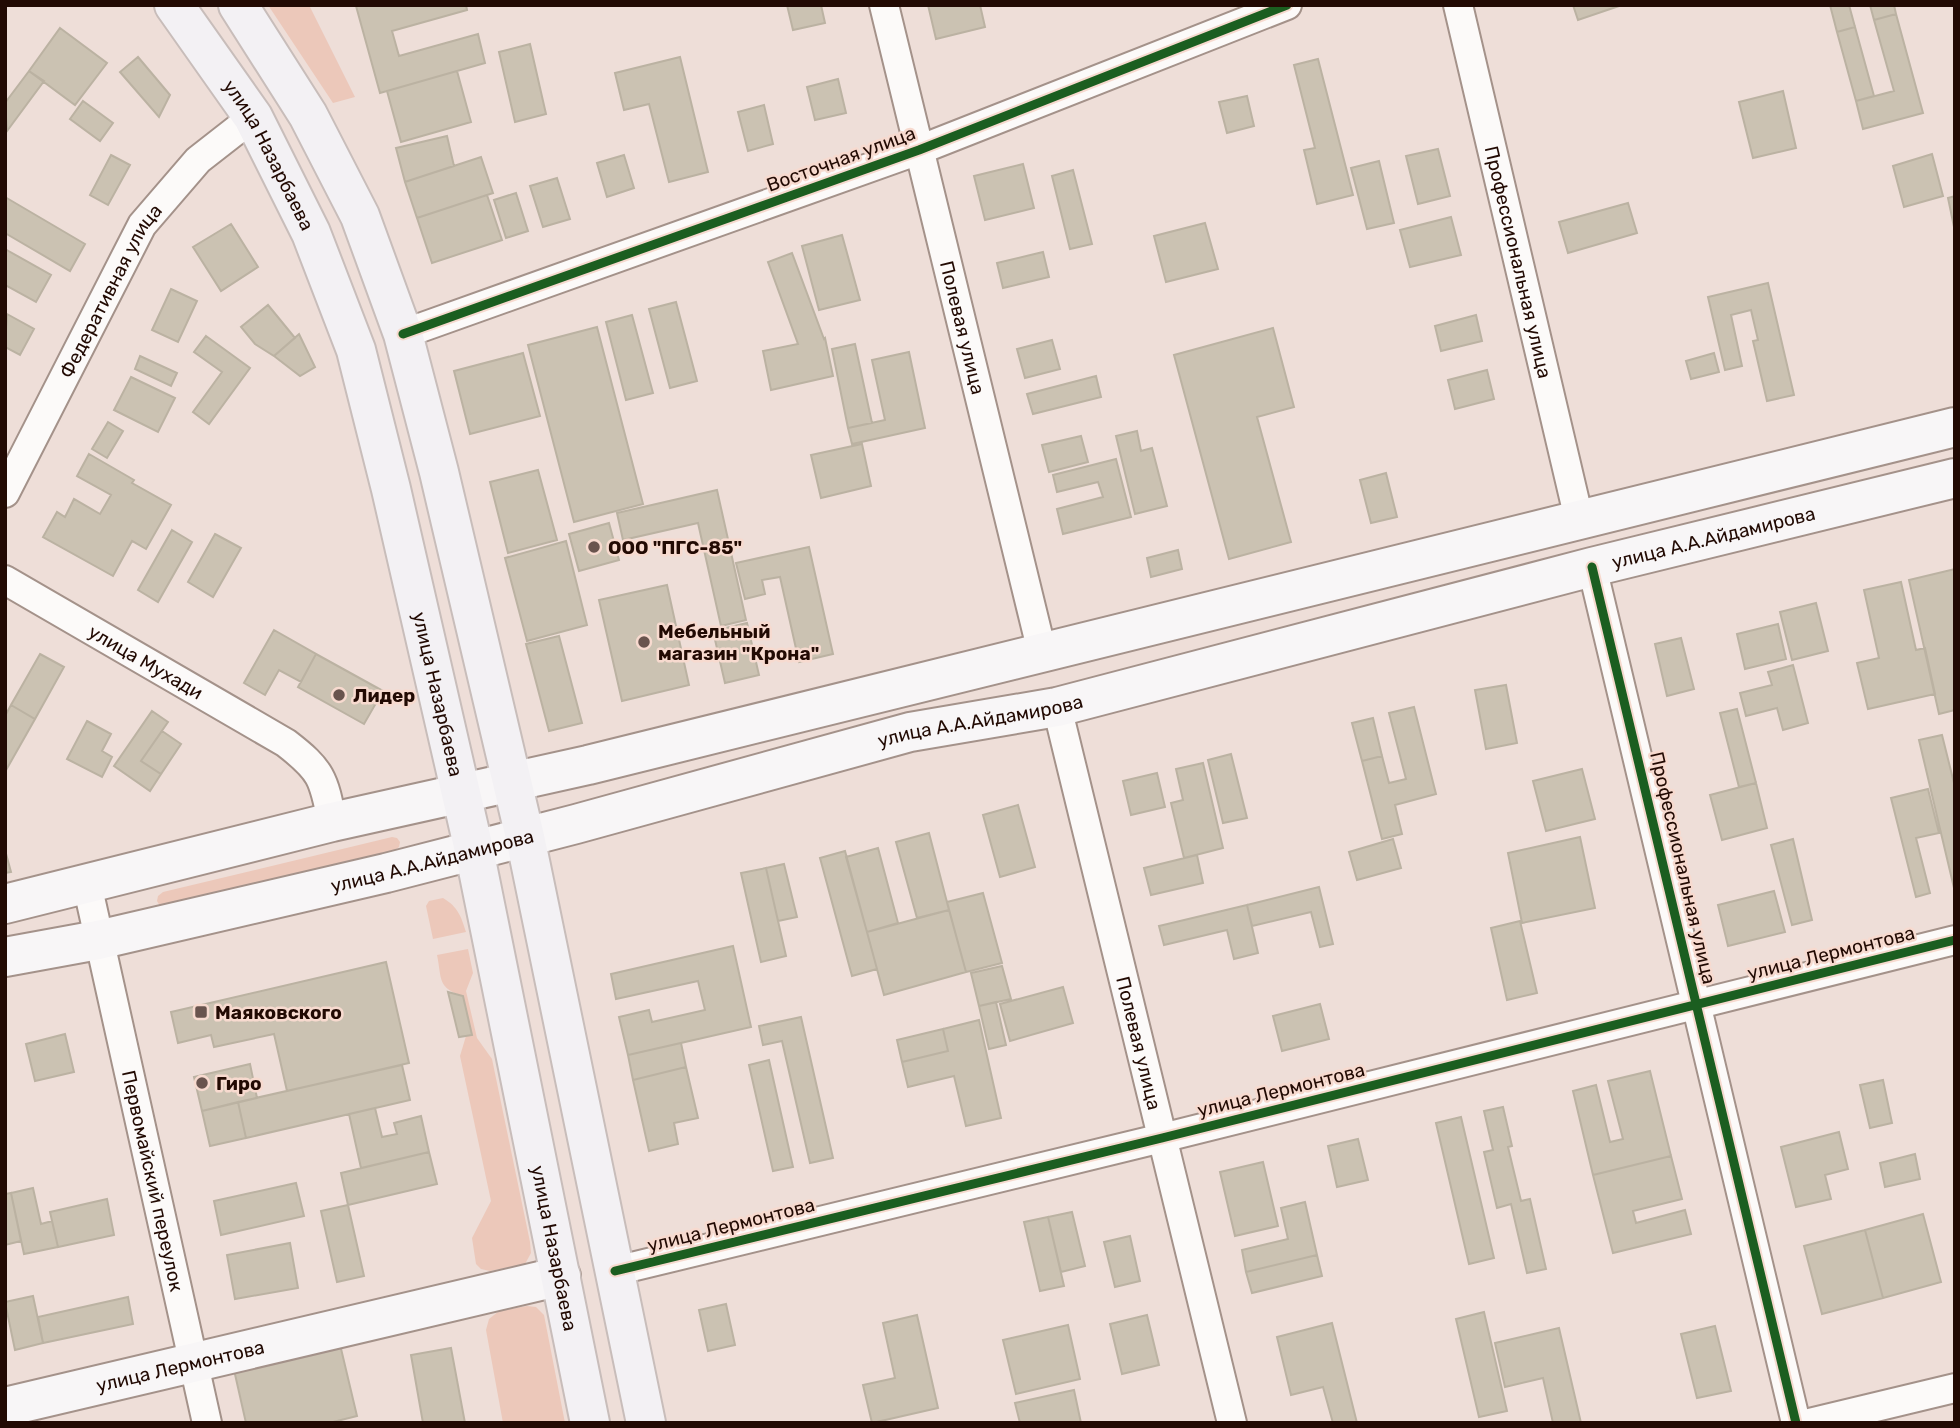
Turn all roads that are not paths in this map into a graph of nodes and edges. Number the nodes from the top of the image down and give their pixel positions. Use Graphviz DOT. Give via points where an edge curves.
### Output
graph roads {
  1 [pos="174,5"];
  2 [pos="238,5"];
  3 [pos="884,5"];
  4 [pos="1287,5"];
  5 [pos="1458,5"];
  6 [pos="253,117"];
  7 [pos="919,150"];
  8 [pos="403,334"];
  9 [pos="1955,427"];
  10 [pos="1955,478"];
  11 [pos="5,493"];
  12 [pos="1579,519"];
  13 [pos="1592,567"];
  14 [pos="5,580"];
  15 [pos="1042,652"];
  16 [pos="901,688"];
  17 [pos="1057,707"];
  18 [pos="910,732"];
  19 [pos="512,782"];
  20 [pos="462,793"];
  21 [pos="332,822"];
  22 [pos="524,837"];
  23 [pos="474,850"];
  24 [pos="87,884"];
  25 [pos="5,904"];
  26 [pos="98,940"];
  27 [pos="1955,940"];
  28 [pos="5,957"];
  29 [pos="1697,1004"];
  30 [pos="1162,1138"];
  31 [pos="615,1271"];
  32 [pos="561,1276"];
  33 [pos="193,1361"];
  34 [pos="1955,1388"];
  35 [pos="5,1408"];
  36 [pos="207,1423"];
  37 [pos="590,1423"];
  38 [pos="646,1423"];
  39 [pos="1232,1423"];
  40 [pos="1796,1423"];
  41 [pos="1809,1423"];
  1 -- 6 [label="main road, улица Назарбаева"];
  2 -- 8 [label="main road" via="308,115 360,216"];
  3 -- 7 [label="street, Полевая улица"];
  4 -- 7 [label="street, Восточная улица"];
  5 -- 12 [label="street, Профессиональная улица"];
  6 -- 11 [label="street, Федеративная улица" via="198,160 142,225"];
  6 -- 20 [label="main road, улица Назарбаева" via="311,233 356,350"];
  7 -- 8 [label="street, Восточная улица"];
  7 -- 15 [label="street, Полевая улица"];
  8 -- 19 [label="main road"];
  9 -- 12 [label="main road"];
  10 -- 13 [label="main road, улица А.А.Айдамирова"];
  12 -- 15 [label="main road"];
  13 -- 17 [label="main road, улица А.А.Айдамирова"];
  13 -- 29 [label="street, Профессиональная улица"];
  14 -- 21 [label="street, улица Мухади" via="286,743 312,763 325,784"];
  15 -- 16 [label="main road"];
  16 -- 18 [label="main road"];
  16 -- 19 [label="main road"];
  17 -- 18 [label="main road, улица А.А.Айдамирова"];
  17 -- 30 [label="street, Полевая улица"];
  18 -- 22 [label="main road, улица А.А.Айдамирова"];
  19 -- 20 [label="main road"];
  19 -- 22 [label="main road"];
  20 -- 21 [label="main road"];
  20 -- 23 [label="main road, улица Назарбаева"];
  21 -- 24 [label="main road"];
  22 -- 23 [label="main road, улица А.А.Айдамирова"];
  22 -- 31 [label="main road"];
  23 -- 26 [label="main road, улица А.А.Айдамирова"];
  23 -- 32 [label="main road, улица Назарбаева"];
  24 -- 25 [label="main road"];
  24 -- 26 [label="street, Первомайский переулок"];
  26 -- 28 [label="main road, улица А.А.Айдамирова"];
  26 -- 33 [label="street, Первомайский переулок"];
  27 -- 29 [label="street, улица Лермонтова"];
  29 -- 30 [label="street, улица Лермонтова"];
  29 -- 40 [label="street, Профессиональная улица"];
  30 -- 31 [label="street, улица Лермонтова"];
  30 -- 39 [label="street, Полевая улица"];
  31 -- 38 [label="main road"];
  32 -- 33 [label="main road, улица Лермонтова"];
  32 -- 37 [label="main road, улица Назарбаева"];
  33 -- 35 [label="main road, улица Лермонтова"];
  33 -- 36 [label="street, Первомайский переулок"];
  34 -- 41 [label="street"];
}
